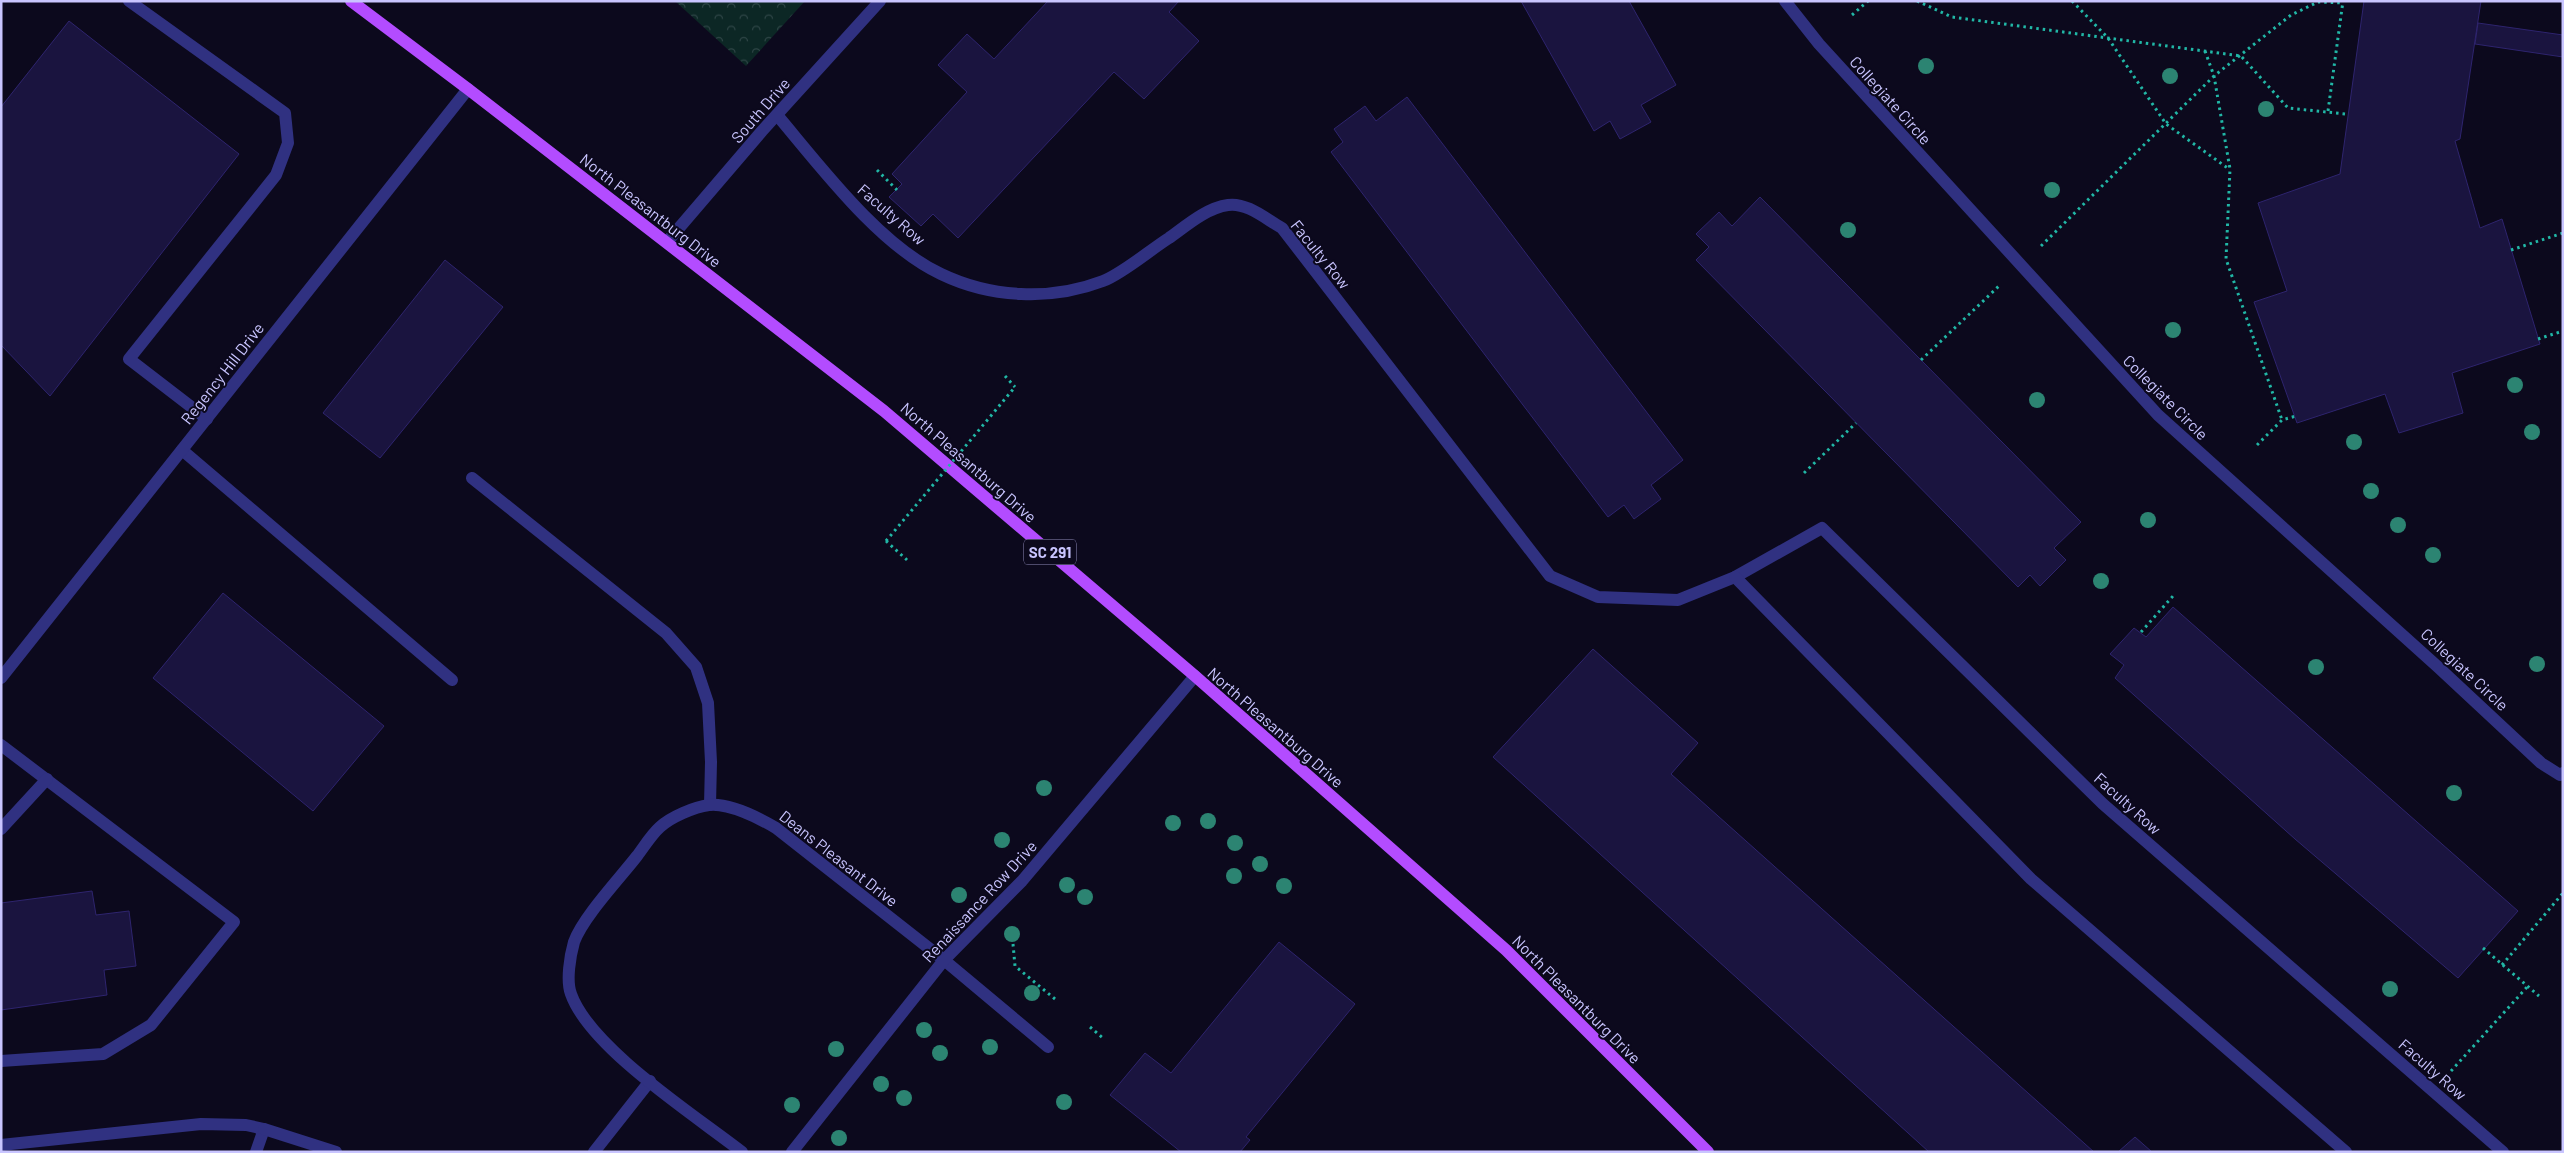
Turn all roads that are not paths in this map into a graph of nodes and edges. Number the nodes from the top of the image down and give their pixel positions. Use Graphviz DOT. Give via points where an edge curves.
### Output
graph roads {
  1 [pos="129,1"];
  2 [pos="351,1"];
  3 [pos="880,1"];
  4 [pos="1785,1"];
  5 [pos="468,89"];
  6 [pos="777,115"];
  7 [pos="667,242"];
  8 [pos="207,419"];
  9 [pos="182,450"];
  10 [pos="472,478"];
  11 [pos="1735,577"];
  12 [pos="1194,676"];
  13 [pos="1,678"];
  14 [pos="452,680"];
  15 [pos="1,745"];
  16 [pos="2563,773"];
  17 [pos="47,779"];
  18 [pos="710,805"];
  19 [pos="1,829"];
  20 [pos="944,960"];
  21 [pos="1048,1047"];
  22 [pos="1,1061"];
  23 [pos="650,1082"];
  24 [pos="264,1129"];
  25 [pos="1,1145"];
  26 [pos="256,1152"];
  27 [pos="336,1152"];
  28 [pos="594,1152"];
  29 [pos="742,1152"];
  30 [pos="792,1152"];
  31 [pos="1708,1152"];
  32 [pos="2346,1152"];
  33 [pos="2504,1152"];
  1 -- 8 [label="street" via="285,113 288,144 276,175 129,359"];
  2 -- 5 [label="main road, North Pleasantburg Drive / SC 291"];
  3 -- 6 [label="street, South Drive"];
  4 -- 16 [label="street, Collegiate Circle" via="1819,44 2158,415 2541,763 2560,775"];
  5 -- 7 [label="main road, North Pleasantburg Drive / SC 291"];
  5 -- 8 [label="street, Regency Hill Drive"];
  6 -- 7 [label="street, South Drive"];
  6 -- 11 [label="street, Faculty Row" via="851,202 898,246 941,274 1020,296 1066,292 1104,281 1208,212 1229,205 1247,208 1282,228 1550,576 1598,597 1678,600"];
  7 -- 12 [label="main road, North Pleasantburg Drive / SC 291" via="884,411"];
  8 -- 9 [label="street, Regency Hill Drive"];
  9 -- 13 [label="street, Regency Hill Drive"];
  9 -- 14 [label="street"];
  10 -- 18 [label="street" via="666,633 696,668 708,703"];
  11 -- 32 [label="street" via="2031,879"];
  11 -- 33 [label="street, Faculty Row" via="1822,528 2103,804"];
  12 -- 20 [label="street, Renaissance Row Drive" via="1022,881"];
  12 -- 31 [label="main road, North Pleasantburg Drive / SC 291" via="1506,950"];
  15 -- 17 [label="street"];
  17 -- 19 [label="street"];
  17 -- 22 [label="street" via="234,922 151,1025 135,1035 103,1054"];
  18 -- 20 [label="street, Deans Pleasant Drive" via="748,812 776,828"];
  18 -- 23 [label="street, Deans Pleasant Drive" via="682,814 661,826 587,919 574,941 569,969 570,993 583,1018 600,1040"];
  20 -- 21 [label="street, Deans Pleasant Drive"];
  20 -- 30 [label="street, Renaissance Row Drive"];
  23 -- 28 [label="street"];
  23 -- 29 [label="street, Deans Pleasant Drive"];
  24 -- 25 [label="street" via="246,1125 201,1124"];
  24 -- 26 [label="street"];
  24 -- 27 [label="street"];
}
